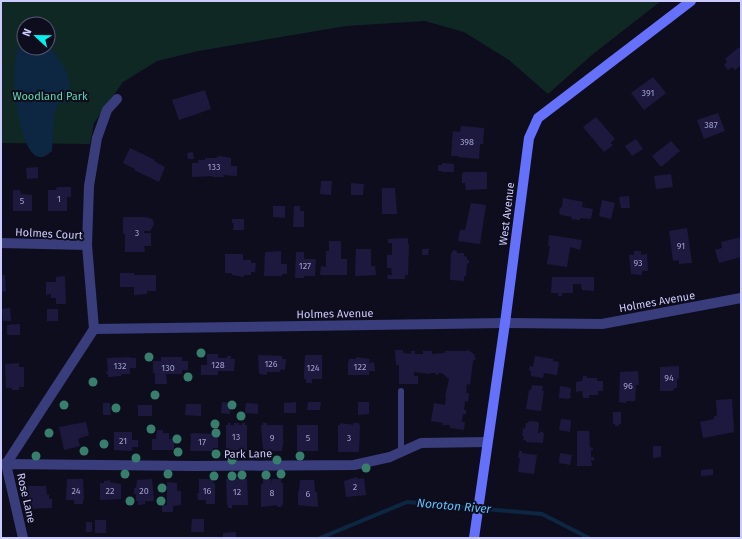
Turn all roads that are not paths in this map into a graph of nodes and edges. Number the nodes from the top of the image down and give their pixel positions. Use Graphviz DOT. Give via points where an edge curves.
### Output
graph roads {
  1 [pos="691,1"];
  2 [pos="117,99"];
  3 [pos="1,243"];
  4 [pos="87,246"];
  5 [pos="741,298"];
  6 [pos="505,323"];
  7 [pos="94,329"];
  8 [pos="401,391"];
  9 [pos="487,442"];
  10 [pos="401,452"];
  11 [pos="3,464"];
  12 [pos="23,538"];
  13 [pos="474,538"];
  1 -- 6 [label="main road, West Avenue" via="538,118 528,138"];
  2 -- 4 [label="street" via="107,110 97,138 89,186"];
  3 -- 4 [label="street, Holmes Court"];
  4 -- 7 [label="street, Holmes Court"];
  5 -- 6 [label="street, Holmes Avenue" via="602,324"];
  6 -- 7 [label="street, Holmes Avenue"];
  6 -- 9 [label="main road, West Avenue"];
  7 -- 11 [label="street"];
  8 -- 10 [label="lane"];
  9 -- 10 [label="street, Park Lane" via="421,443"];
  9 -- 13 [label="main road, West Avenue"];
  10 -- 11 [label="street, Park Lane" via="354,465"];
  11 -- 12 [label="street, Rose Lane"];
}
